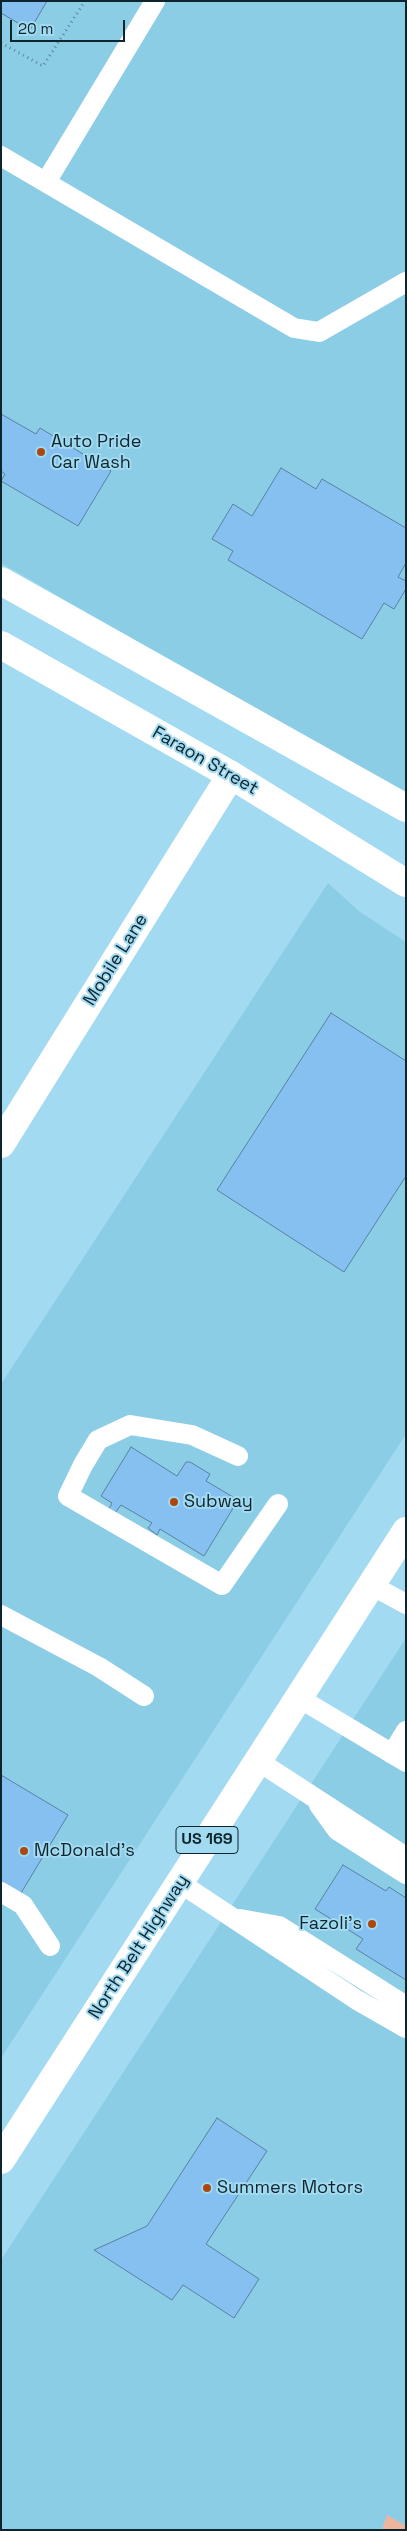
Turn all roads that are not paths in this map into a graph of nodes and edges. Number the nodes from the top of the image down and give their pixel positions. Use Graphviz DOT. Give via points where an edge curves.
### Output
graph roads {
  1 [pos="155,1"];
  2 [pos="1,156"];
  3 [pos="46,182"];
  4 [pos="406,282"];
  5 [pos="1,581"];
  6 [pos="1,645"];
  7 [pos="231,776"];
  8 [pos="406,808"];
  9 [pos="406,883"];
  10 [pos="1,1144"];
  11 [pos="238,1456"];
  12 [pos="278,1504"];
  13 [pos="406,1531"];
  14 [pos="371,1585"];
  15 [pos="406,1604"];
  16 [pos="1,1615"];
  17 [pos="144,1696"];
  18 [pos="299,1698"];
  19 [pos="406,1731"];
  20 [pos="399,1758"];
  21 [pos="258,1761"];
  22 [pos="312,1795"];
  23 [pos="406,1857"];
  24 [pos="406,1874"];
  25 [pos="180,1883"];
  26 [pos="1,1892"];
  27 [pos="231,1917"];
  28 [pos="50,1946"];
  29 [pos="406,2006"];
  30 [pos="406,2028"];
  31 [pos="4,2151"];
  1 -- 3 [label="lane"];
  2 -- 3 [label="lane"];
  3 -- 4 [label="lane" via="294,328 319,332"];
  5 -- 8 [label="main road"];
  6 -- 7 [label="main road, Faraon Street"];
  7 -- 9 [label="main road, Faraon Street"];
  7 -- 10 [label="main road, Mobile Lane"];
  11 -- 12 [label="lane" via="192,1435 130,1425 98,1440 68,1496 222,1585"];
  13 -- 14 [label="main road, North Belt Highway / US 169"];
  14 -- 15 [label="lane"];
  14 -- 18 [label="main road, North Belt Highway / US 169"];
  16 -- 17 [label="lane" via="99,1667"];
  18 -- 20 [label="lane"];
  18 -- 21 [label="main road, North Belt Highway / US 169"];
  19 -- 20 [label="lane"];
  21 -- 22 [label="lane"];
  21 -- 25 [label="main road, North Belt Highway / US 169"];
  22 -- 23 [label="lane"];
  22 -- 24 [label="lane" via="336,1830"];
  25 -- 27 [label="lane"];
  25 -- 31 [label="main road, North Belt Highway / US 169"];
  26 -- 28 [label="lane" via="24,1905"];
  27 -- 29 [label="lane" via="279,1926"];
  27 -- 30 [label="lane" via="357,2000"];
}
